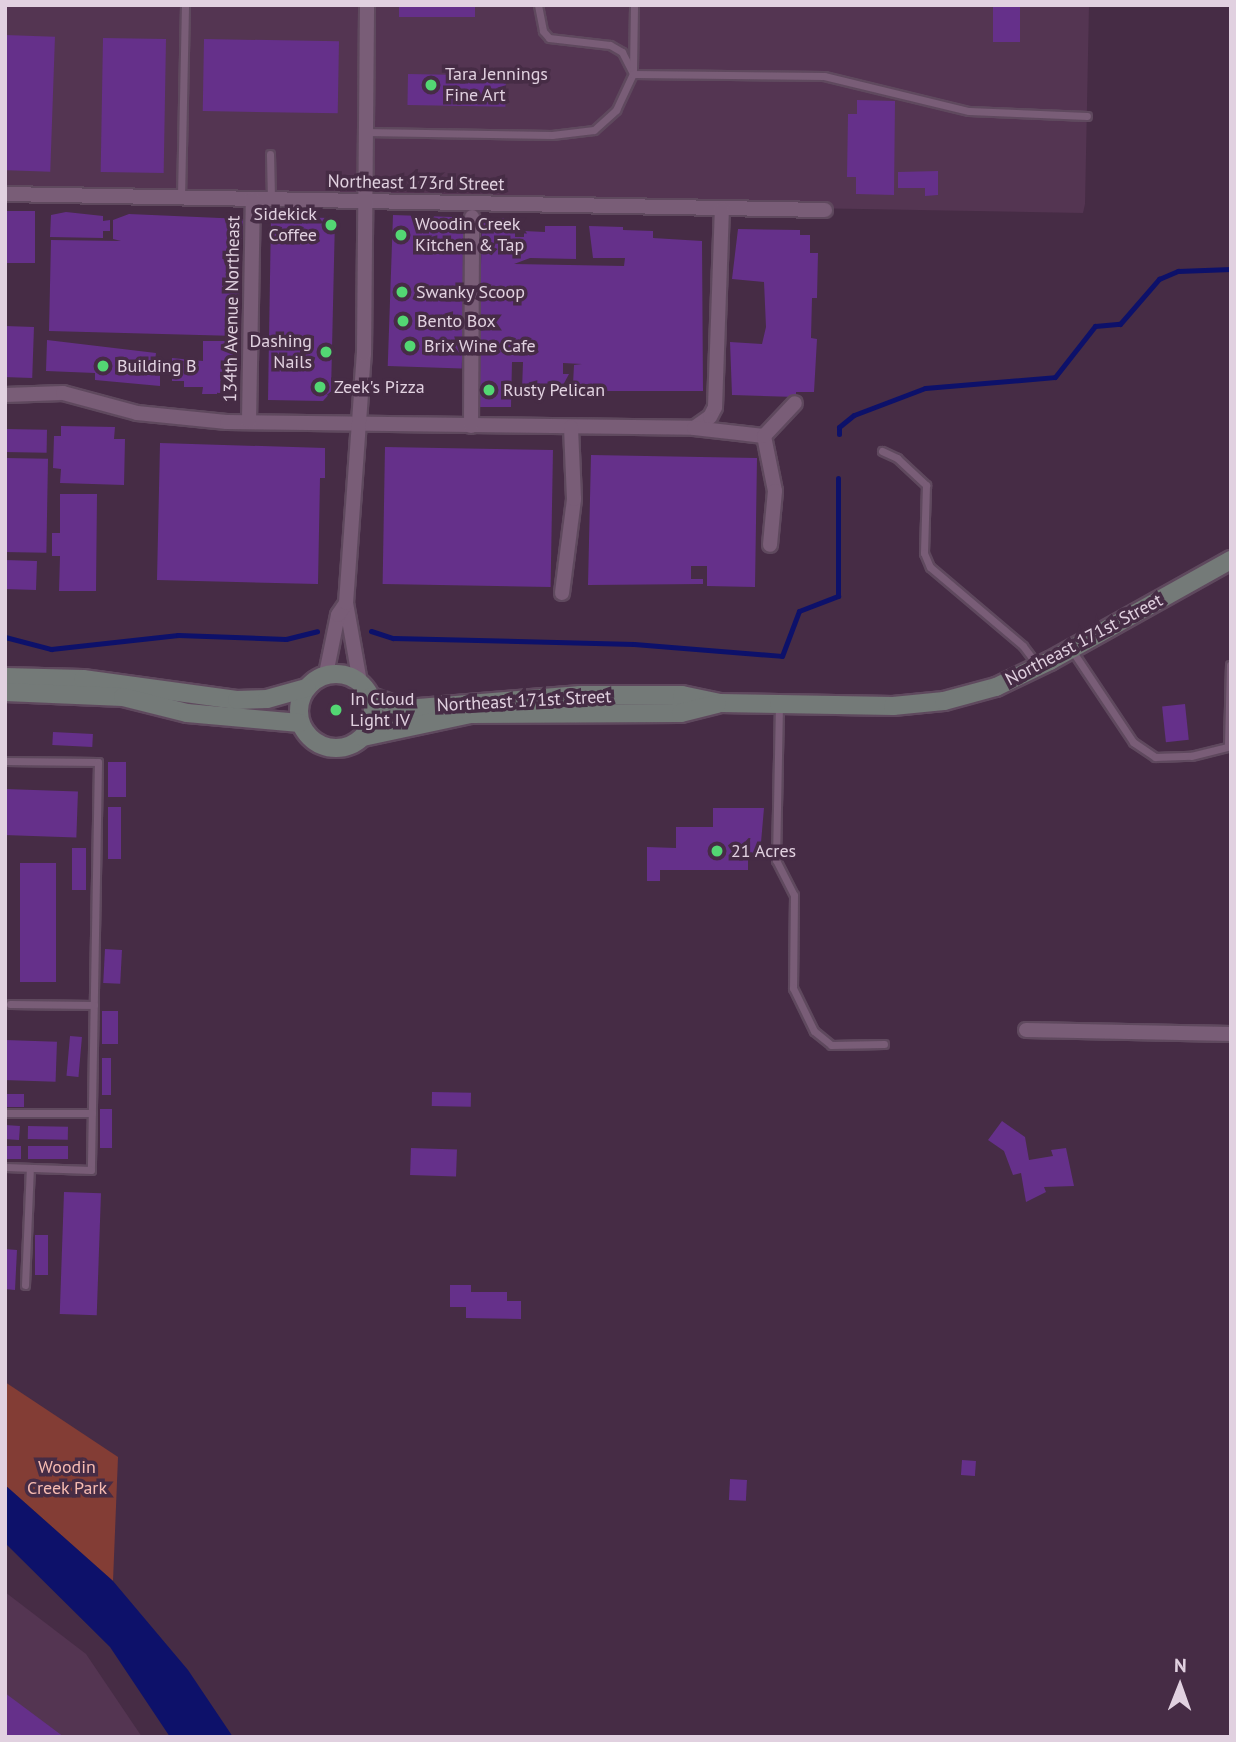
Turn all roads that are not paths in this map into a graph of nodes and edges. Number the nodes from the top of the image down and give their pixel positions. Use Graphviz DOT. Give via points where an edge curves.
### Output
graph roads {
  1 [pos="185,5"];
  2 [pos="367,5"];
  3 [pos="538,5"];
  4 [pos="635,5"];
  5 [pos="633,74"];
  6 [pos="1087,116"];
  7 [pos="364,132"];
  8 [pos="270,154"];
  9 [pos="5,194"];
  10 [pos="181,197"];
  11 [pos="253,198"];
  12 [pos="271,199"];
  13 [pos="363,200"];
  14 [pos="722,209"];
  15 [pos="825,210"];
  16 [pos="472,216"];
  17 [pos="5,395"];
  18 [pos="795,402"];
  19 [pos="249,421"];
  20 [pos="360,423"];
  21 [pos="471,426"];
  22 [pos="571,427"];
  23 [pos="694,428"];
  24 [pos="764,436"];
  25 [pos="882,451"];
  26 [pos="770,545"];
  27 [pos="1231,560"];
  28 [pos="562,593"];
  29 [pos="346,603"];
  30 [pos="1070,649"];
  31 [pos="1230,665"];
  32 [pos="1039,666"];
  33 [pos="326,674"];
  34 [pos="5,677"];
  35 [pos="360,682"];
  36 [pos="306,688"];
  37 [pos="5,692"];
  38 [pos="371,697"];
  39 [pos="720,703"];
  40 [pos="779,704"];
  41 [pos="300,723"];
  42 [pos="363,737"];
  43 [pos="1230,746"];
  44 [pos="5,761"];
  45 [pos="10,1003"];
  46 [pos="93,1005"];
  47 [pos="1026,1030"];
  48 [pos="1231,1034"];
  49 [pos="884,1044"];
  50 [pos="5,1113"];
  51 [pos="92,1113"];
  52 [pos="5,1167"];
  53 [pos="30,1168"];
  54 [pos="24,1285"];
  1 -- 10 [label="lane"];
  2 -- 7 [label="street"];
  3 -- 5 [label="lane" via="549,38 610,45 622,52"];
  4 -- 5 [label="lane"];
  5 -- 6 [label="lane" via="824,76 969,111"];
  5 -- 7 [label="lane" via="615,110 594,131 552,135"];
  7 -- 13 [label="street"];
  8 -- 12 [label="lane"];
  9 -- 10 [label="street, Northeast 173rd Street"];
  10 -- 11 [label="street, Northeast 173rd Street"];
  11 -- 12 [label="street, Northeast 173rd Street"];
  11 -- 19 [label="street, 134th Avenue Northeast"];
  12 -- 13 [label="street, Northeast 173rd Street"];
  13 -- 14 [label="street, Northeast 173rd Street"];
  13 -- 20 [label="street" via="366,290"];
  14 -- 15 [label="street, Northeast 173rd Street"];
  14 -- 23 [label="street" via="716,392 710,417"];
  16 -- 21 [label="street"];
  17 -- 19 [label="street" via="63,393 137,413"];
  18 -- 24 [label="street"];
  19 -- 20 [label="street"];
  20 -- 21 [label="street"];
  20 -- 29 [label="street"];
  21 -- 22 [label="street"];
  22 -- 23 [label="street"];
  22 -- 28 [label="street" via="574,499"];
  23 -- 24 [label="street"];
  24 -- 26 [label="street" via="774,472"];
  25 -- 32 [label="lane" via="897,458 926,485 924,553 930,567 1023,646"];
  27 -- 30 [label="main road, Northeast 171st Street"];
  29 -- 33 [label="street" via="338,615"];
  29 -- 35 [label="street"];
  30 -- 32 [label="main road, Northeast 171st Street"];
  30 -- 43 [label="lane" via="1133,742 1155,757"];
  31 -- 43 [label="lane"];
  32 -- 40 [label="main road, Northeast 171st Street" via="996,687 944,701 893,706"];
  33 -- 35 [label="main road" via="350,675"];
  33 -- 36 [label="main road"];
  34 -- 36 [label="main road" via="83,679 237,700 267,699"];
  35 -- 38 [label="main road"];
  36 -- 41 [label="main road" via="298,711"];
  37 -- 41 [label="main road" via="123,697 187,713"];
  38 -- 39 [label="main road, Northeast 171st Street" via="407,709 580,695 682,695"];
  38 -- 42 [label="main road" via="373,715"];
  39 -- 40 [label="main road, Northeast 171st Street"];
  39 -- 42 [label="main road, Northeast 171st Street" via="681,713 470,713"];
  40 -- 49 [label="lane" via="776,860 794,895 793,988 814,1031 831,1045"];
  41 -- 42 [label="main road" via="315,742 327,747 340,748"];
  44 -- 46 [label="lane" via="98,762"];
  45 -- 46 [label="lane"];
  46 -- 51 [label="lane"];
  47 -- 48 [label="street"];
  50 -- 51 [label="lane"];
  51 -- 53 [label="lane" via="91,1170"];
  52 -- 53 [label="lane"];
  53 -- 54 [label="lane"];
}
